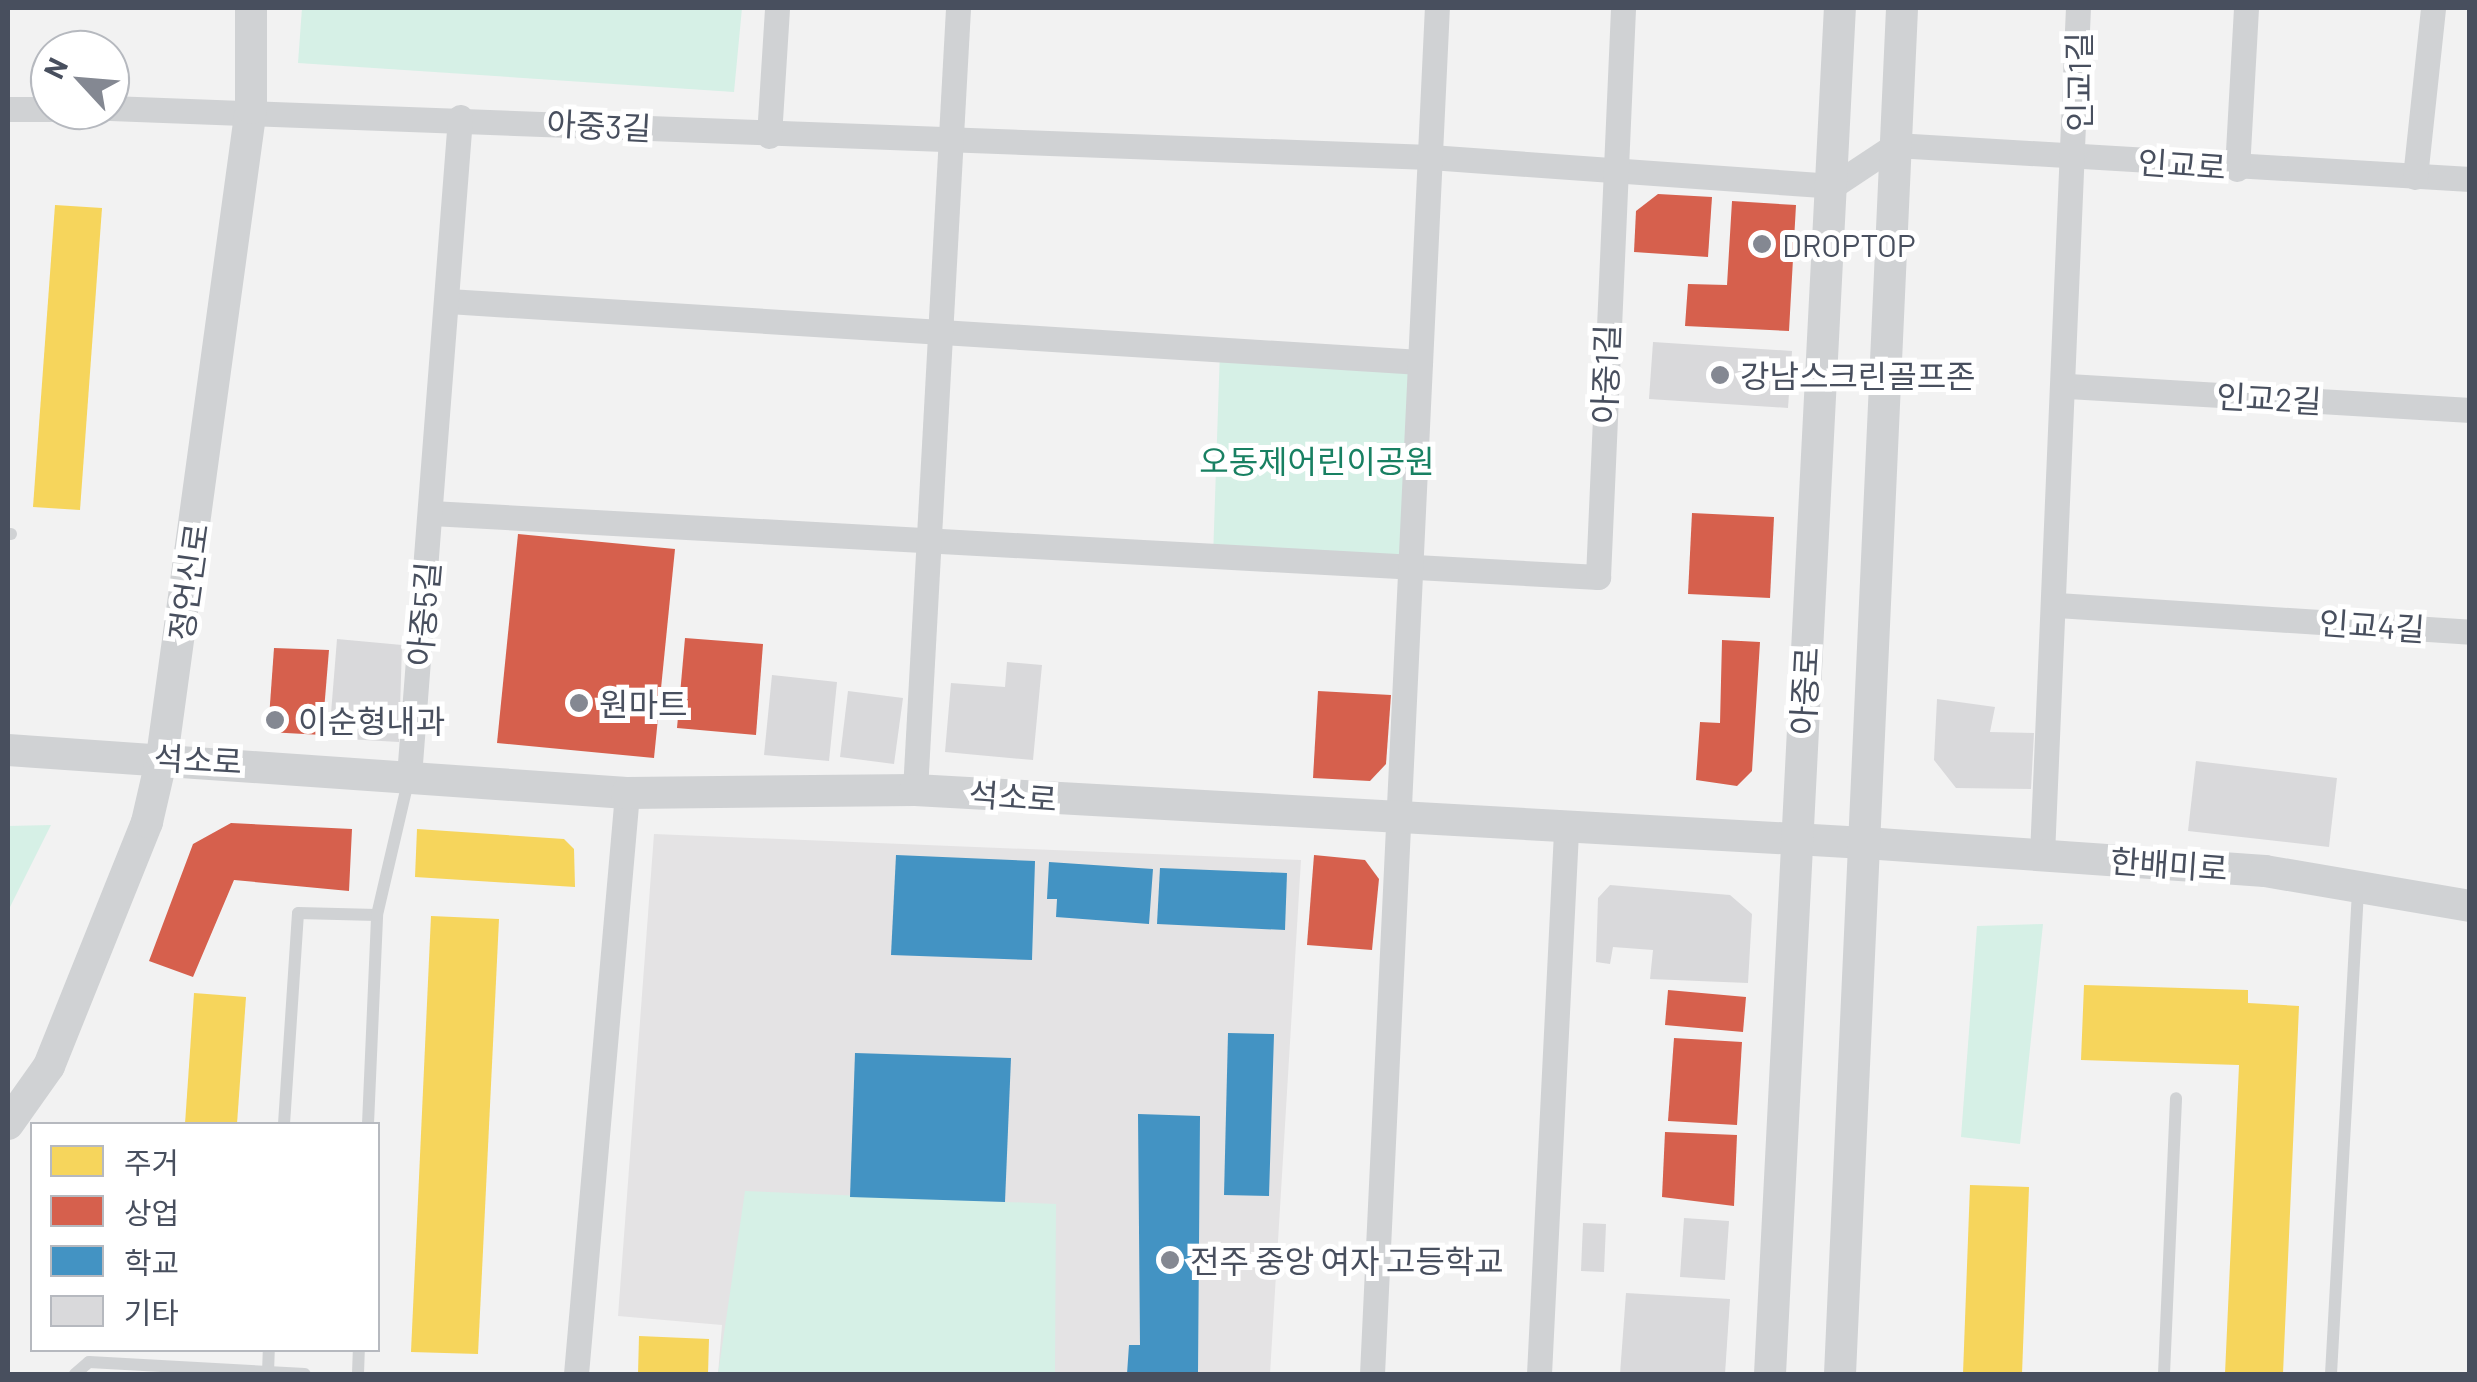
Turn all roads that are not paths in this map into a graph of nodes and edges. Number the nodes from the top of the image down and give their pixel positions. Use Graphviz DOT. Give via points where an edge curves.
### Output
graph roads {
  1 [pos="251,8"];
  2 [pos="777,8"];
  3 [pos="958,8"];
  4 [pos="1437,8"];
  5 [pos="1623,8"];
  6 [pos="1840,8"];
  7 [pos="1902,8"];
  8 [pos="2078,8"];
  9 [pos="2246,8"];
  10 [pos="2433,8"];
  11 [pos="130,108"];
  12 [pos="251,108"];
  13 [pos="460,117"];
  14 [pos="769,136"];
  15 [pos="948,142"];
  16 [pos="1895,145"];
  17 [pos="2078,156"];
  18 [pos="1430,157"];
  19 [pos="2237,169"];
  20 [pos="1613,171"];
  21 [pos="2415,177"];
  22 [pos="2470,179"];
  23 [pos="1832,186"];
  24 [pos="448,302"];
  25 [pos="944,336"];
  26 [pos="1420,362"];
  27 [pos="2068,386"];
  28 [pos="2470,410"];
  29 [pos="431,512"];
  30 [pos="924,544"];
  31 [pos="1415,565"];
  32 [pos="2057,605"];
  33 [pos="2470,632"];
  34 [pos="8,750"];
  35 [pos="162,756"];
  36 [pos="409,776"];
  37 [pos="915,790"];
  38 [pos="628,792"];
  39 [pos="1398,821"];
  40 [pos="1566,831"];
  41 [pos="1796,841"];
  42 [pos="1865,843"];
  43 [pos="2042,855"];
  44 [pos="2358,882"];
  45 [pos="2470,906"];
  46 [pos="377,915"];
  47 [pos="2176,1098"];
  48 [pos="284,1122"];
  49 [pos="368,1122"];
  50 [pos="8,1124"];
  51 [pos="160,1370"];
  52 [pos="268,1373"];
  53 [pos="75,1374"];
  54 [pos="302,1374"];
  55 [pos="576,1374"];
  56 [pos="1372,1374"];
  57 [pos="1539,1374"];
  58 [pos="1770,1374"];
  59 [pos="1840,1374"];
  60 [pos="2164,1374"];
  61 [pos="2331,1374"];
  1 -- 12 [label="street, 정언신로"];
  2 -- 14 [label="street"];
  3 -- 15 [label="street"];
  4 -- 18 [label="street"];
  5 -- 20 [label="street"];
  6 -- 23 [label="street, 아중로"];
  7 -- 16 [label="street"];
  8 -- 17 [label="street, 인교1길"];
  9 -- 19 [label="street"];
  10 -- 21 [label="street"];
  11 -- 12 [label="street, 아중3길"];
  12 -- 13 [label="street, 아중3길"];
  12 -- 35 [label="street, 정언신로"];
  13 -- 14 [label="street, 아중3길"];
  13 -- 24 [label="street, 아중5길"];
  14 -- 15 [label="street, 아중3길"];
  15 -- 18 [label="street, 아중3길"];
  15 -- 25 [label="street"];
  16 -- 17 [label="street, 인교로"];
  16 -- 23 [label="street"];
  16 -- 42 [label="street"];
  17 -- 19 [label="street, 인교로"];
  17 -- 27 [label="street"];
  18 -- 20 [label="street"];
  18 -- 26 [label="street"];
  19 -- 21 [label="street, 인교로"];
  20 -- 23 [label="street"];
  20 -- 31 [label="street, 아중1길" via="1598,577"];
  21 -- 22 [label="street, 인교로"];
  23 -- 41 [label="street, 아중로"];
  24 -- 25 [label="street"];
  24 -- 29 [label="street, 아중5길"];
  25 -- 26 [label="street"];
  25 -- 30 [label="street"];
  26 -- 31 [label="street"];
  27 -- 28 [label="street, 인교2길"];
  27 -- 32 [label="street"];
  29 -- 30 [label="street"];
  29 -- 36 [label="street, 아중5길"];
  30 -- 31 [label="street, 아중1길"];
  30 -- 37 [label="street"];
  31 -- 39 [label="street"];
  32 -- 33 [label="street, 인교4길"];
  32 -- 43 [label="street"];
  34 -- 35 [label="street, 석소로"];
  35 -- 36 [label="street, 석소로"];
  35 -- 50 [label="street, 정언신로" via="147,822 49,1066"];
  36 -- 38 [label="street, 석소로"];
  36 -- 46 [label="lane"];
  37 -- 38 [label="street, 석소로"];
  37 -- 39 [label="street, 석소로"];
  38 -- 55 [label="street"];
  39 -- 40 [label="street, 석소로"];
  39 -- 56 [label="street"];
  40 -- 41 [label="street, 석소로"];
  40 -- 57 [label="street"];
  41 -- 42 [label="street, 석소로"];
  41 -- 58 [label="street, 아중로"];
  42 -- 43 [label="street, 한배미로"];
  42 -- 59 [label="street"];
  43 -- 44 [label="street, 한배미로"];
  44 -- 45 [label="street, 한배미로"];
  44 -- 61 [label="lane"];
  46 -- 48 [label="lane" via="298,912"];
  46 -- 49 [label="lane"];
  47 -- 60 [label="lane"];
  51 -- 52 [label="lane"];
  51 -- 53 [label="lane" via="89,1362"];
  52 -- 54 [label="lane"];
}
